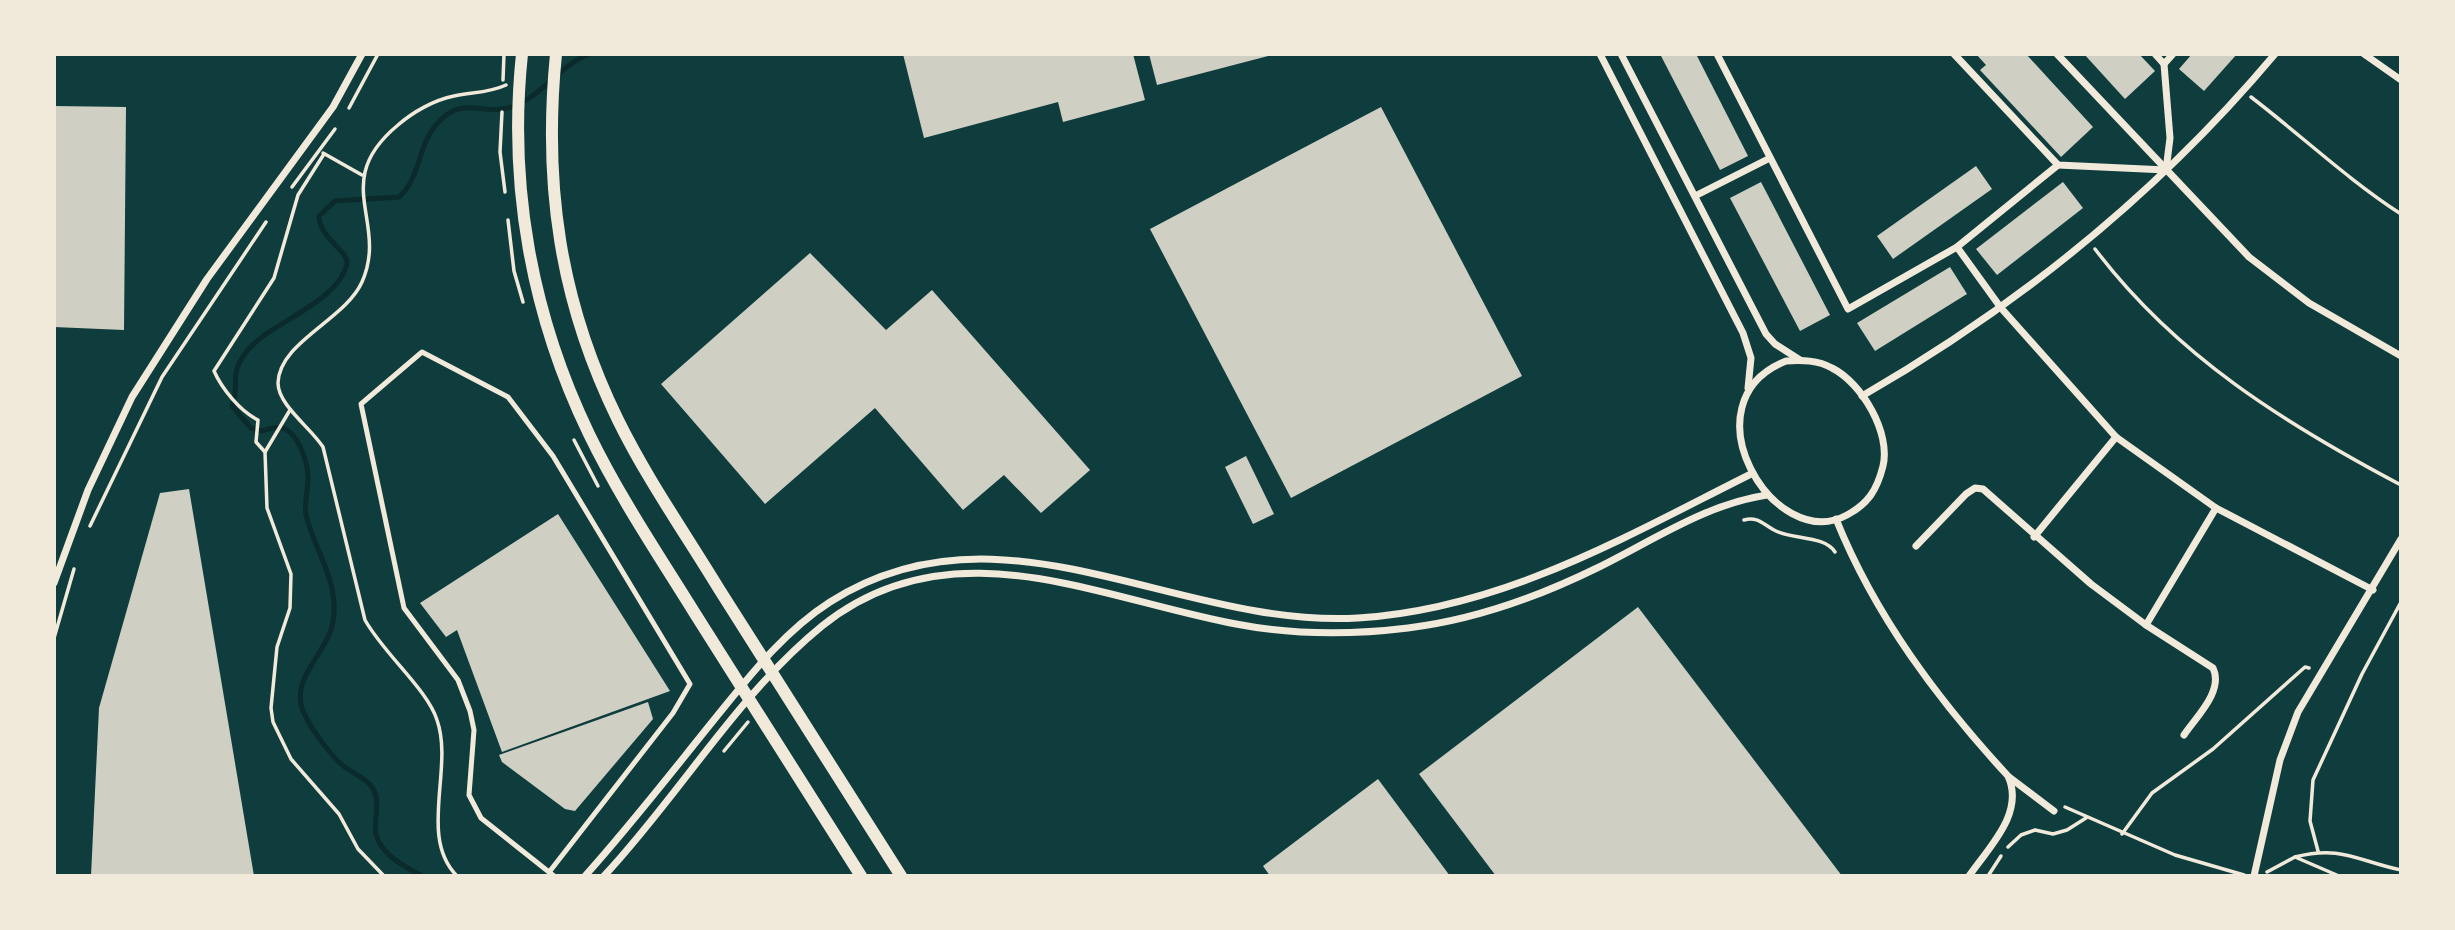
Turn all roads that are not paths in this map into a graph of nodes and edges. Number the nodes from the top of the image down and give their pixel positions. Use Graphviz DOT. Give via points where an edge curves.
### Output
graph roads {
  1 [pos="362,54"];
  2 [pos="522,54"];
  3 [pos="556,54"];
  4 [pos="1600,54"];
  5 [pos="1621,54"];
  6 [pos="1717,54"];
  7 [pos="1954,54"];
  8 [pos="2057,54"];
  9 [pos="2155,54"];
  10 [pos="2173,54"];
  11 [pos="2275,54"];
  12 [pos="2364,54"];
  13 [pos="2164,64"];
  14 [pos="2401,80"];
  15 [pos="1770,158"];
  16 [pos="2058,165"];
  17 [pos="2166,170"];
  18 [pos="1695,196"];
  19 [pos="1957,247"];
  20 [pos="2001,308"];
  21 [pos="2401,356"];
  22 [pos="1801,360"];
  23 [pos="1747,392"];
  24 [pos="1862,396"];
  25 [pos="2116,437"];
  26 [pos="1751,474"];
  27 [pos="1767,495"];
  28 [pos="2216,508"];
  29 [pos="1836,519"];
  30 [pos="2034,537"];
  31 [pos="2401,539"];
  32 [pos="1916,546"];
  33 [pos="54,583"];
  34 [pos="2373,590"];
  35 [pos="2146,625"];
  36 [pos="2184,735"];
  37 [pos="2008,776"];
  38 [pos="2054,811"];
  39 [pos="552,874"];
  40 [pos="585,876"];
  41 [pos="604,876"];
  42 [pos="861,876"];
  43 [pos="901,876"];
  44 [pos="1969,876"];
  45 [pos="2256,876"];
  1 -- 33 [label="street" via="333,107 207,279 132,397 88,490"];
  2 -- 42 [label="street" via="522,220 534,283 569,387 612,476"];
  3 -- 43 [label="street" via="553,210 565,271 596,373 640,461"];
  4 -- 23 [label="street" via="1743,333 1751,358"];
  5 -- 18 [label="street"];
  6 -- 15 [label="street"];
  7 -- 16 [label="street"];
  8 -- 17 [label="street"];
  9 -- 13 [label="street"];
  10 -- 13 [label="street"];
  11 -- 17 [label="street"];
  12 -- 14 [label="street"];
  13 -- 17 [label="street" via="2170,138"];
  15 -- 18 [label="street"];
  15 -- 19 [label="street" via="1848,309"];
  16 -- 17 [label="street"];
  16 -- 19 [label="street"];
  17 -- 20 [label="street" via="2089,240"];
  17 -- 21 [label="street" via="2249,257 2309,303"];
  18 -- 22 [label="street" via="1766,334"];
  19 -- 20 [label="street"];
  20 -- 24 [label="street"];
  20 -- 25 [label="street"];
  22 -- 23 [label="street" via="1771,367"];
  22 -- 24 [label="street" via="1832,368 1848,378"];
  23 -- 26 [label="street" via="1739,428"];
  24 -- 29 [label="street" via="1882,438 1884,463 1869,499"];
  25 -- 28 [label="street"];
  25 -- 30 [label="street"];
  26 -- 27 [label="street"];
  26 -- 40 [label="street" via="1518,585 1432,609 1357,618 1246,610 1016,558 943,560 884,574 828,602 781,640"];
  27 -- 29 [label="street" via="1802,518"];
  27 -- 41 [label="street" via="1721,505 1528,598 1455,620 1381,631 1329,634 1240,625 1021,574 965,573 916,580 847,609 790,654"];
  28 -- 34 [label="street"];
  28 -- 35 [label="street"];
  29 -- 37 [label="street" via="1875,596 1926,680"];
  30 -- 32 [label="street" via="1983,489 1975,488"];
  30 -- 35 [label="street"];
  31 -- 34 [label="street"];
  34 -- 45 [label="street" via="2298,712 2280,760"];
  35 -- 36 [label="street" via="2213,668 2218,678 2216,689"];
  37 -- 38 [label="street"];
  37 -- 44 [label="street" via="2015,800 2010,814"];
  39 -- 39 [label="lane" via="481,818 469,795 474,730 470,711 458,680 404,608 361,404 422,352 508,397 553,456 690,684"];
}
